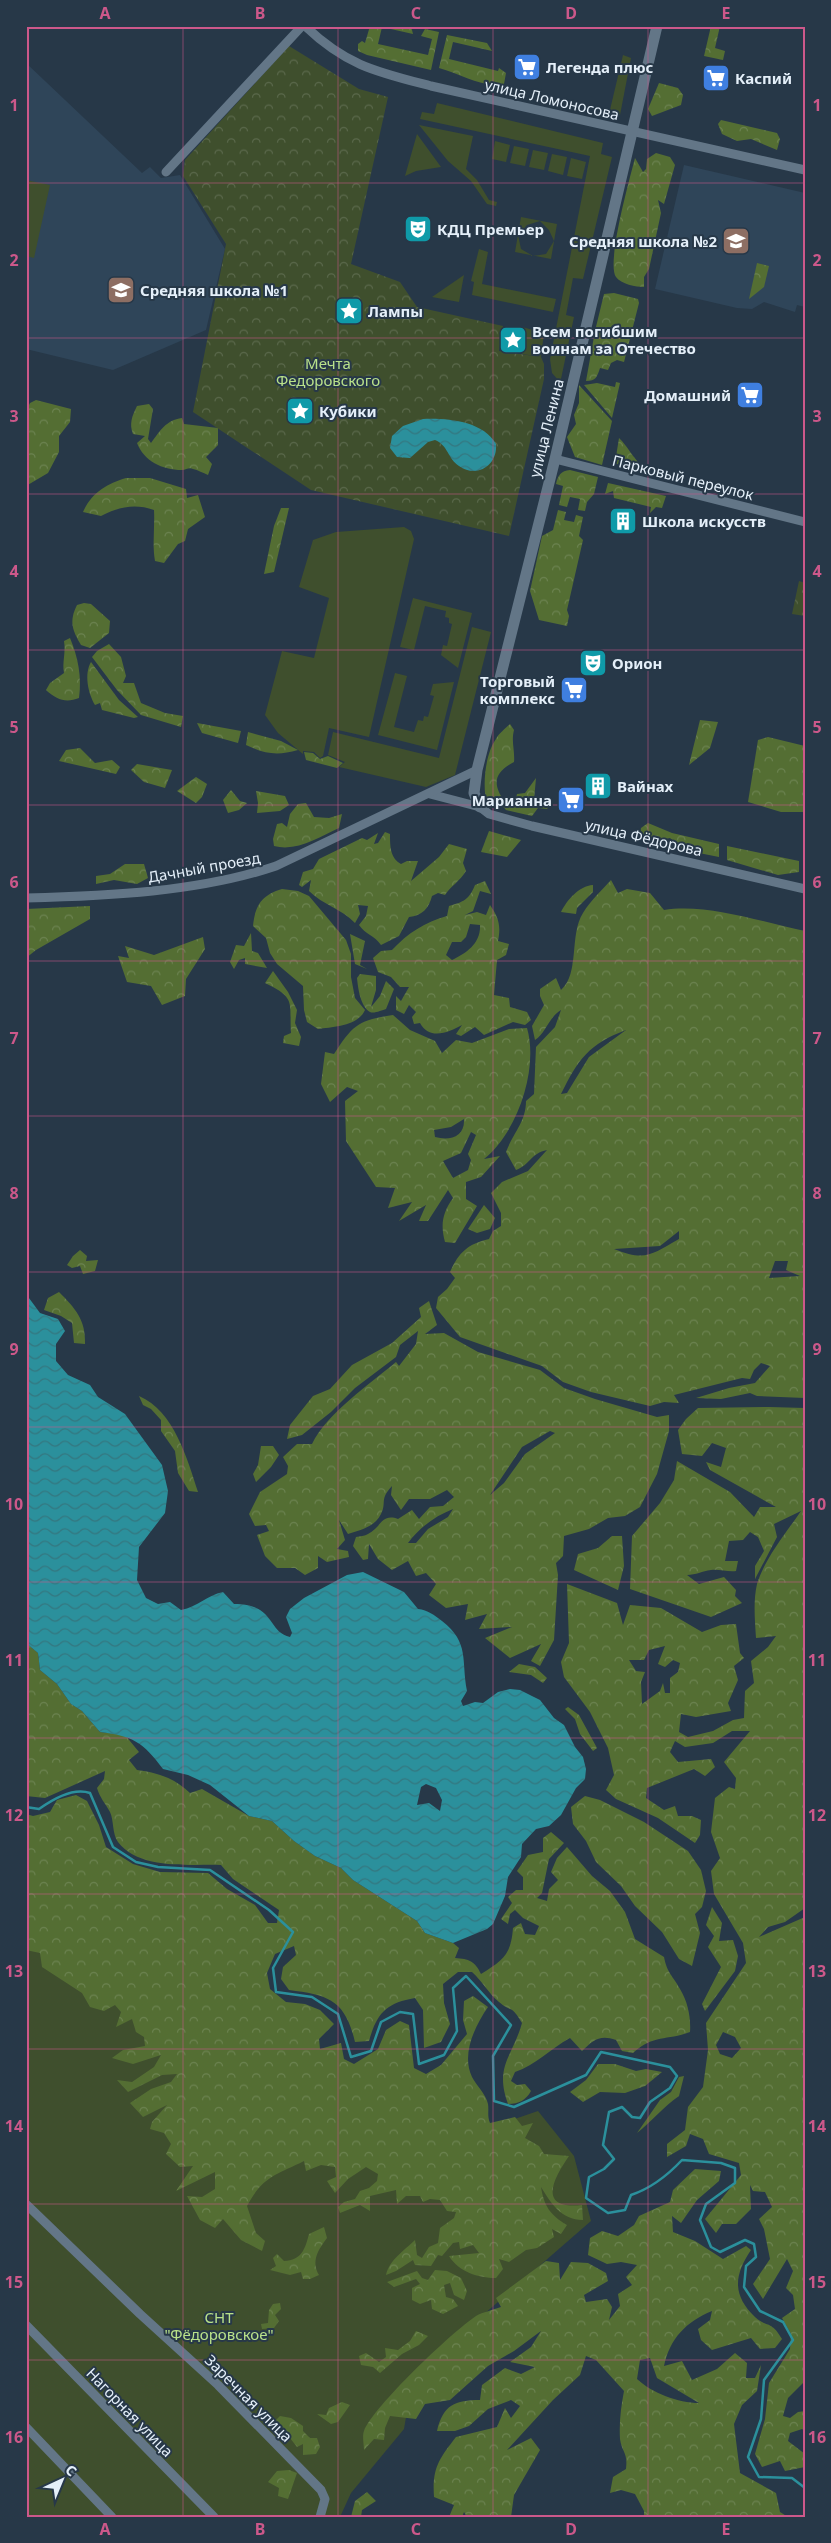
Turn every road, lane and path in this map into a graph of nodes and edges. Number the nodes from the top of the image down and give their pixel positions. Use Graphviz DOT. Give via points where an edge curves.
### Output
graph roads {
  1 [pos="303,26"];
  2 [pos="657,26"];
  3 [pos="632,131"];
  4 [pos="805,170"];
  5 [pos="166,172"];
  6 [pos="555,459"];
  7 [pos="805,522"];
  8 [pos="477,770"];
  9 [pos="430,794"];
  10 [pos="480,807"];
  11 [pos="805,889"];
  12 [pos="26,898"];
  13 [pos="26,2204"];
  14 [pos="26,2325"];
  15 [pos="26,2428"];
  16 [pos="112,2517"];
  17 [pos="214,2517"];
  18 [pos="320,2517"];
  1 -- 3 [label="street, улица Ломоносова" via="334,51 370,70"];
  1 -- 5 [label="street"];
  2 -- 3 [label="street, улица Ленина"];
  3 -- 4 [label="street, улица Ломоносова"];
  3 -- 6 [label="street, улица Ленина"];
  6 -- 7 [label="street, Парковый переулок"];
  6 -- 8 [label="street, улица Ленина"];
  8 -- 9 [label="street, Дачный проезд"];
  8 -- 10 [label="street, улица Ленина" via="474,794"];
  9 -- 10 [label="street, улица Фёдорова"];
  9 -- 12 [label="street, Дачный проезд" via="256,873 157,890"];
  10 -- 11 [label="street, улица Фёдорова" via="489,814 532,826"];
  13 -- 18 [label="street, Заречная улица" via="218,2385 321,2490 325,2499"];
  14 -- 17 [label="street, Нагорная улица"];
  15 -- 16 [label="street"];
}
